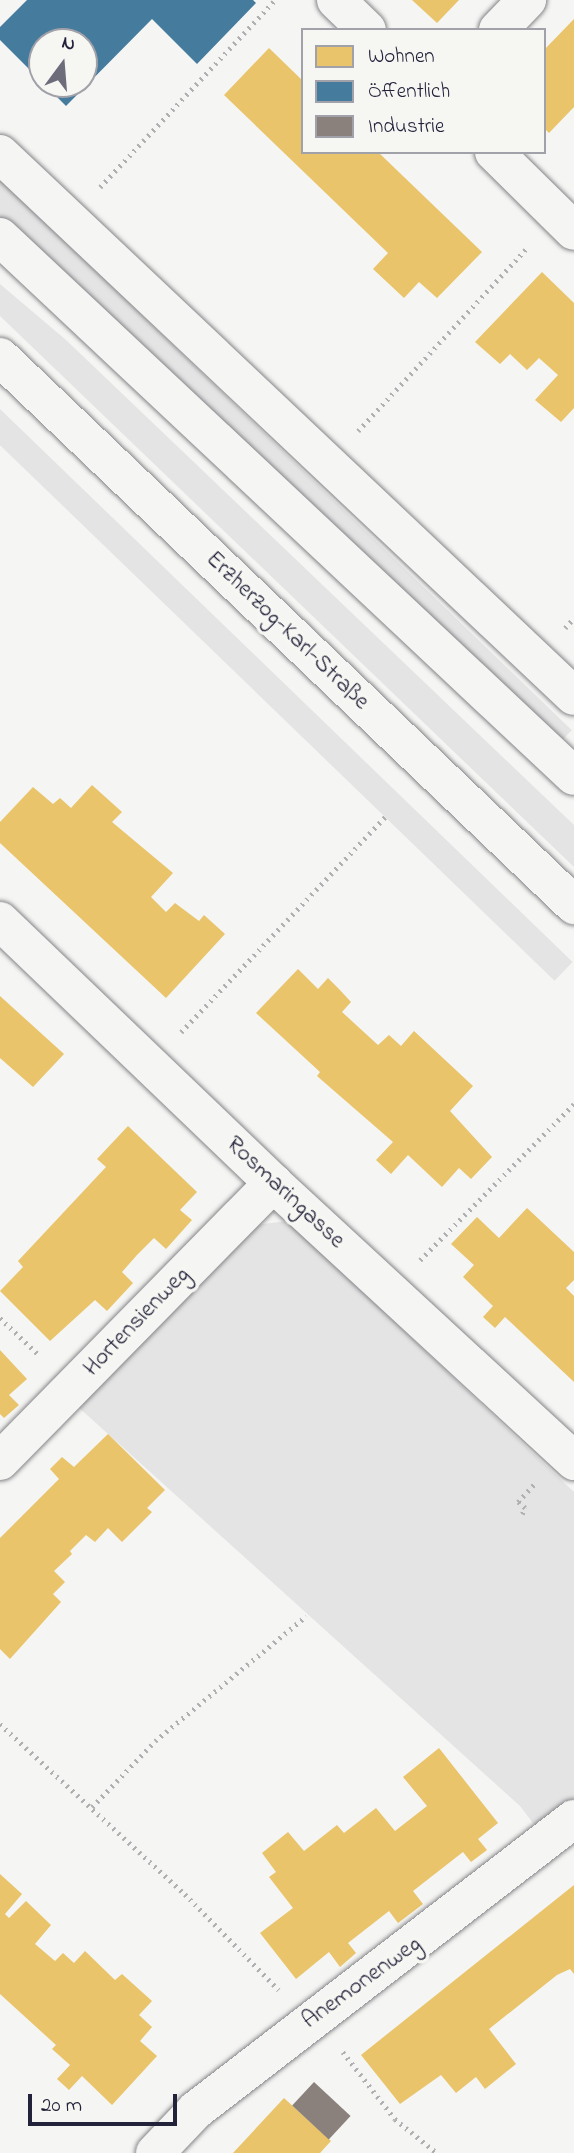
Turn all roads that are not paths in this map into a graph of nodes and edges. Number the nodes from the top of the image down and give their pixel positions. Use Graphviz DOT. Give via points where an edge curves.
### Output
graph roads {
  1 [pos="336,0"];
  2 [pos="527,0"];
  3 [pos="365,28"];
  4 [pos="500,28"];
  5 [pos="0,154"];
  6 [pos="496,154"];
  7 [pos="556,234"];
  8 [pos="0,237"];
  9 [pos="0,357"];
  10 [pos="574,696"];
  11 [pos="574,776"];
  12 [pos="574,905"];
  13 [pos="0,921"];
  14 [pos="273,1183"];
  15 [pos="0,1461"];
  16 [pos="574,1461"];
  17 [pos="574,1819"];
  18 [pos="155,2153"];
  1 -- 3 [label="street"];
  2 -- 4 [label="street"];
  5 -- 10 [label="street"];
  6 -- 7 [label="street"];
  8 -- 11 [label="street"];
  9 -- 12 [label="street, Erzherzog-Karl-Straße"];
  13 -- 14 [label="street, Rosmaringasse"];
  14 -- 15 [label="street, Hortensienweg"];
  14 -- 16 [label="street, Rosmaringasse"];
  17 -- 18 [label="street, Anemonenweg" via="197,2110"];
}
